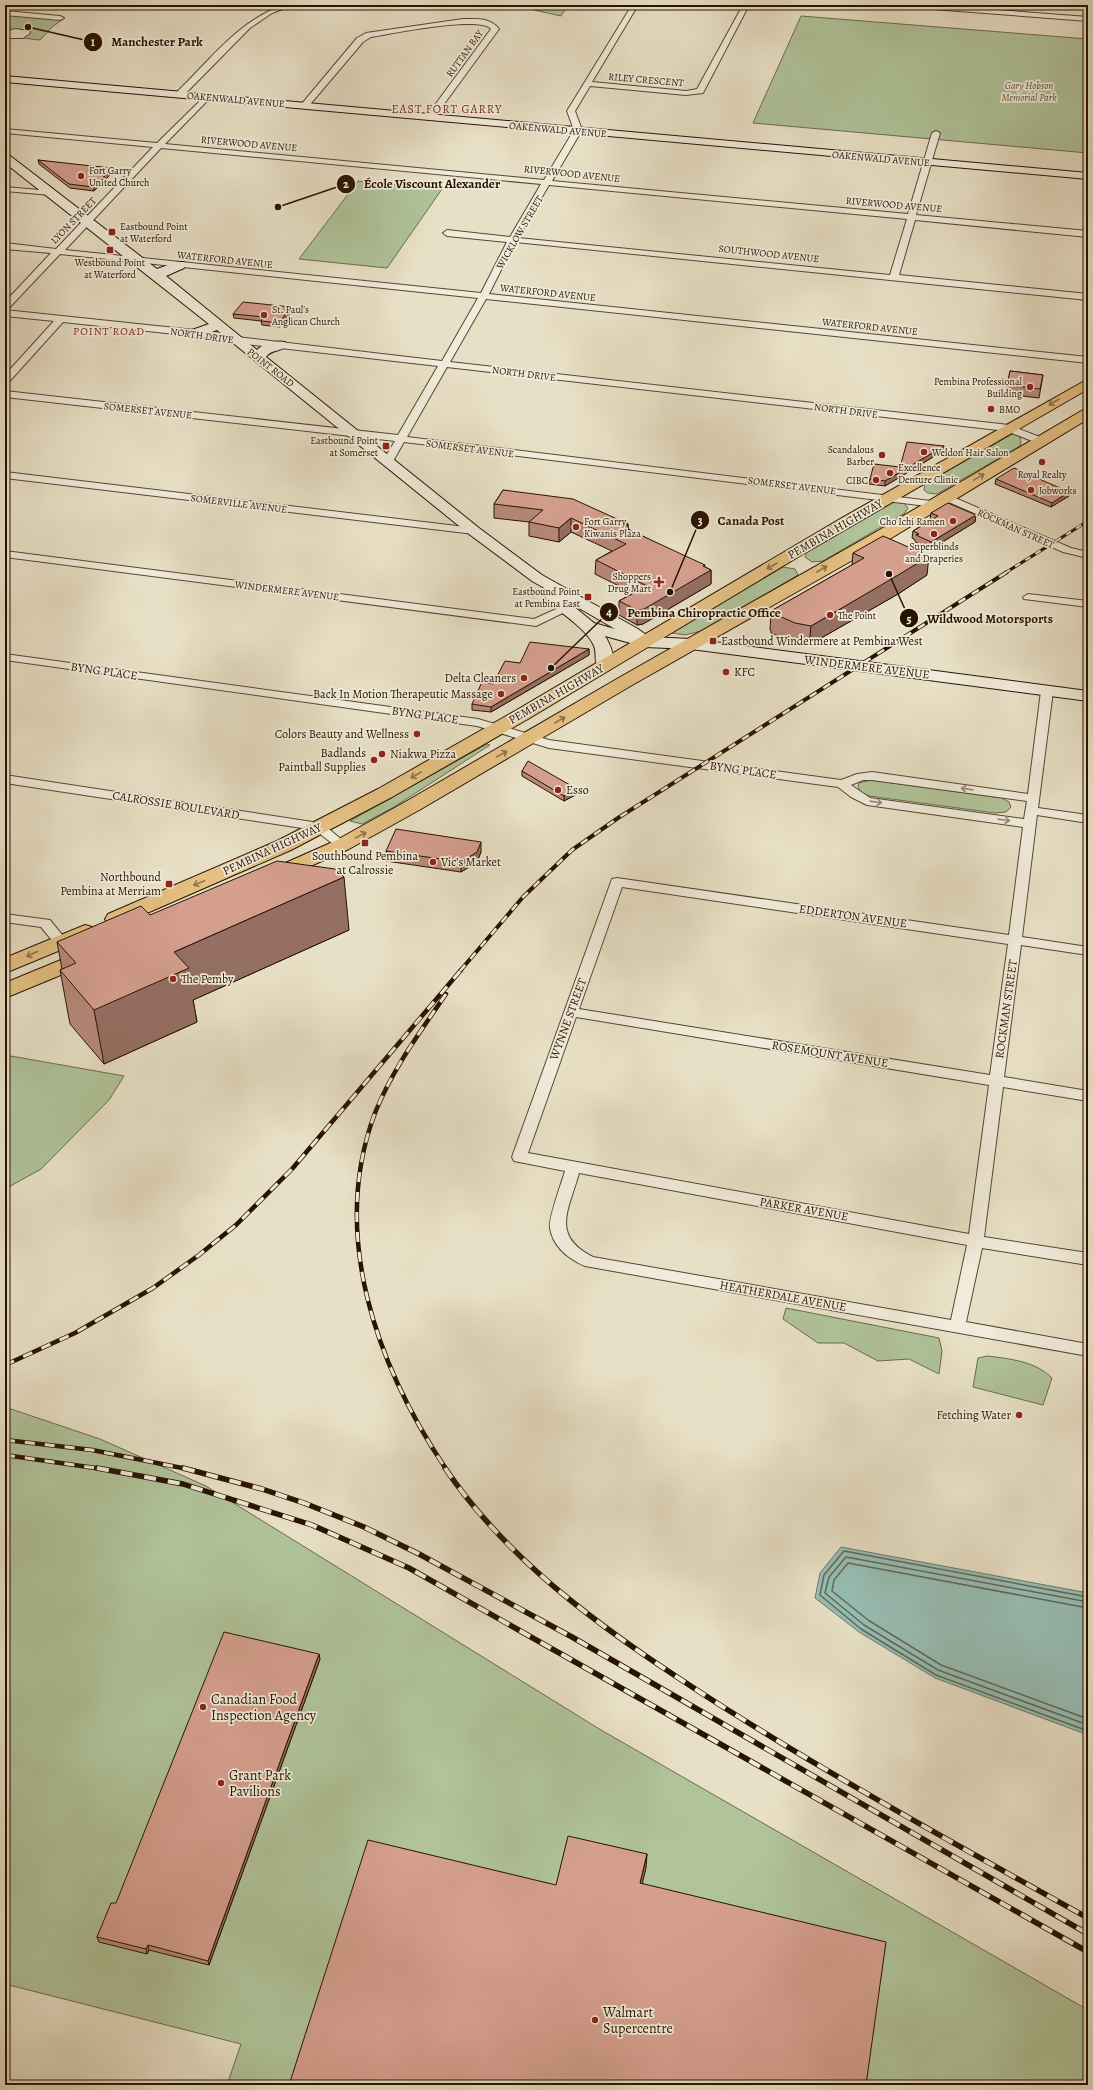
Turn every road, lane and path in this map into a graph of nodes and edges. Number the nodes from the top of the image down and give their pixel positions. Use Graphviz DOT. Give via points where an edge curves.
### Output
graph roads {
  1 [pos="291,5"];
  2 [pos="636,5"];
  3 [pos="746,5"];
  4 [pos="906,5"];
  5 [pos="1002,9"];
  6 [pos="5,13"];
  7 [pos="60,18"];
  8 [pos="1088,19"];
  9 [pos="5,78"];
  10 [pos="588,84"];
  11 [pos="180,94"];
  12 [pos="206,97"];
  13 [pos="304,106"];
  14 [pos="430,117"];
  15 [pos="578,130"];
  16 [pos="5,131"];
  17 [pos="936,133"];
  18 [pos="159,146"];
  19 [pos="5,157"];
  20 [pos="928,162"];
  21 [pos="1088,176"];
  22 [pos="548,182"];
  23 [pos="5,189"];
  24 [pos="51,193"];
  25 [pos="911,217"];
  26 [pos="87,222"];
  27 [pos="447,233"];
  28 [pos="1088,234"];
  29 [pos="514,238"];
  30 [pos="5,246"];
  31 [pos="58,252"];
  32 [pos="139,261"];
  33 [pos="180,265"];
  34 [pos="159,277"];
  35 [pos="894,277"];
  36 [pos="483,297"];
  37 [pos="1088,297"];
  38 [pos="5,307"];
  39 [pos="5,313"];
  40 [pos="61,319"];
  41 [pos="218,325"];
  42 [pos="197,333"];
  43 [pos="236,340"];
  44 [pos="280,344"];
  45 [pos="259,357"];
  46 [pos="1088,360"];
  47 [pos="444,364"];
  48 [pos="5,381"];
  49 [pos="1088,383"];
  50 [pos="5,394"];
  51 [pos="1088,413"];
  52 [pos="1009,428"];
  53 [pos="354,433"];
  54 [pos="400,440"];
  55 [pos="1041,441"];
  56 [pos="388,461"];
  57 [pos="5,475"];
  58 [pos="890,497"];
  59 [pos="941,500"];
  60 [pos="474,531"];
  61 [pos="5,554"];
  62 [pos="1088,555"];
  63 [pos="537,578"];
  64 [pos="1028,597"];
  65 [pos="1088,604"];
  66 [pos="566,608"];
  67 [pos="593,610"];
  68 [pos="586,626"];
  69 [pos="645,642"];
  70 [pos="691,644"];
  71 [pos="5,657"];
  72 [pos="604,666"];
  73 [pos="628,680"];
  74 [pos="1047,691"];
  75 [pos="1088,696"];
  76 [pos="498,728"];
  77 [pos="526,739"];
  78 [pos="5,779"];
  79 [pos="842,784"];
  80 [pos="1032,811"];
  81 [pos="1088,819"];
  82 [pos="319,827"];
  83 [pos="342,845"];
  84 [pos="617,882"];
  85 [pos="252,884"];
  86 [pos="5,918"];
  87 [pos="1016,940"];
  88 [pos="60,942"];
  89 [pos="105,948"];
  90 [pos="1088,951"];
  91 [pos="77,960"];
  92 [pos="5,966"];
  93 [pos="44,975"];
  94 [pos="5,992"];
  95 [pos="5,1000"];
  96 [pos="571,1012"];
  97 [pos="997,1081"];
  98 [pos="1088,1096"];
  99 [pos="519,1157"];
  100 [pos="573,1167"];
  101 [pos="976,1241"];
  102 [pos="1088,1259"];
  103 [pos="957,1326"];
  104 [pos="1088,1350"];
  1 -- 11 [label="street" via="270,12 247,26"];
  2 -- 10 [label="street"];
  3 -- 10 [label="street, RILEY CRESCENT" via="700,91 686,93"];
  4 -- 5 [label="street"];
  5 -- 8 [label="street"];
  6 -- 7 [label="street"];
  9 -- 11 [label="street, OAKENWALD AVENUE"];
  10 -- 15 [label="street" via="571,112"];
  11 -- 12 [label="street, OAKENWALD AVENUE"];
  12 -- 13 [label="street, OAKENWALD AVENUE"];
  12 -- 18 [label="street, LYON STREET"];
  13 -- 14 [label="street, OAKENWALD AVENUE"];
  13 -- 14 [label="street, RUTTAN BAY" via="360,40 369,35 463,21 481,21 492,25 495,29"];
  14 -- 15 [label="street, OAKENWALD AVENUE"];
  15 -- 20 [label="street, OAKENWALD AVENUE"];
  15 -- 22 [label="street, WICKLOW STREET"];
  16 -- 18 [label="street, RIVERWOOD AVENUE"];
  17 -- 20 [label="street"];
  18 -- 22 [label="street, RIVERWOOD AVENUE"];
  18 -- 26 [label="street, LYON STREET"];
  19 -- 24 [label="street, POINT ROAD"];
  20 -- 21 [label="street, OAKENWALD AVENUE"];
  20 -- 25 [label="street"];
  22 -- 25 [label="street, RIVERWOOD AVENUE"];
  22 -- 29 [label="street, WICKLOW STREET"];
  23 -- 24 [label="street"];
  24 -- 26 [label="street, POINT ROAD"];
  25 -- 28 [label="street, RIVERWOOD AVENUE"];
  25 -- 35 [label="street"];
  26 -- 31 [label="street, LYON STREET"];
  26 -- 32 [label="street, POINT ROAD"];
  27 -- 29 [label="street, SOUTHWOOD AVENUE"];
  29 -- 35 [label="street, SOUTHWOOD AVENUE"];
  29 -- 36 [label="street, WICKLOW STREET"];
  30 -- 31 [label="street, WATERFORD AVENUE"];
  31 -- 32 [label="street, WATERFORD AVENUE"];
  31 -- 38 [label="street, LYON STREET"];
  32 -- 33 [label="street, WATERFORD AVENUE"];
  32 -- 34 [label="street, POINT ROAD"];
  33 -- 34 [label="street" via="161,272"];
  33 -- 36 [label="street, WATERFORD AVENUE"];
  34 -- 41 [label="street, POINT ROAD"];
  35 -- 37 [label="street, SOUTHWOOD AVENUE"];
  36 -- 46 [label="street, WATERFORD AVENUE"];
  36 -- 47 [label="street, WICKLOW STREET"];
  39 -- 40 [label="street, NORTH DRIVE"];
  40 -- 42 [label="street, NORTH DRIVE"];
  40 -- 48 [label="street"];
  41 -- 42 [label="street"];
  41 -- 43 [label="street, POINT ROAD"];
  42 -- 43 [label="street, NORTH DRIVE"];
  43 -- 44 [label="street, NORTH DRIVE"];
  43 -- 45 [label="street, POINT ROAD"];
  44 -- 45 [label="street" via="264,350"];
  44 -- 47 [label="street, NORTH DRIVE"];
  45 -- 53 [label="street, POINT ROAD"];
  47 -- 52 [label="street, NORTH DRIVE"];
  47 -- 54 [label="street, WICKLOW STREET"];
  49 -- 52 [label="main road, PEMBINA HIGHWAY, one-way"];
  50 -- 53 [label="street, SOMERSET AVENUE"];
  51 -- 55 [label="main road, PEMBINA HIGHWAY"];
  52 -- 55 [label="street, NORTH DRIVE"];
  52 -- 58 [label="main road, PEMBINA HIGHWAY"];
  53 -- 54 [label="street, SOMERSET AVENUE"];
  53 -- 56 [label="street, POINT ROAD"];
  54 -- 56 [label="street, WICKLOW STREET"];
  54 -- 58 [label="street, SOMERSET AVENUE"];
  59 -- 55 [label="main road, PEMBINA HIGHWAY, one-way"];
  56 -- 60 [label="street, POINT ROAD"];
  57 -- 60 [label="street, SOMERVILLE AVENUE"];
  58 -- 59 [label="street, SOMERSET AVENUE"];
  58 -- 69 [label="main road, PEMBINA HIGHWAY, one-way"];
  59 -- 62 [label="street, ROCKMAN STREET" via="1067,550"];
  70 -- 59 [label="main road, PEMBINA HIGHWAY, one-way"];
  60 -- 63 [label="street, POINT ROAD"];
  61 -- 66 [label="street, WINDERMERE AVENUE" via="536,623"];
  63 -- 66 [label="street, POINT ROAD" via="547,592"];
  63 -- 67 [label="street, POINT ROAD"];
  64 -- 65 [label="street"];
  66 -- 67 [label="street" via="580,607"];
  66 -- 68 [label="street, POINT ROAD"];
  67 -- 69 [label="street, POINT ROAD"];
  68 -- 69 [label="street, POINT ROAD"];
  68 -- 72 [label="street" via="600,639 605,650 607,656"];
  69 -- 70 [label="street, WINDERMERE AVENUE"];
  69 -- 72 [label="main road, PEMBINA HIGHWAY"];
  69 -- 73 [label="main road" via="641,658"];
  70 -- 73 [label="main road, PEMBINA HIGHWAY"];
  70 -- 74 [label="street, WINDERMERE AVENUE"];
  71 -- 76 [label="street, BYNG PLACE" via="392,710"];
  72 -- 76 [label="main road, PEMBINA HIGHWAY"];
  77 -- 73 [label="main road, PEMBINA HIGHWAY, one-way"];
  74 -- 75 [label="street, WINDERMERE AVENUE"];
  74 -- 80 [label="street, ROCKMAN STREET"];
  76 -- 77 [label="street, BYNG PLACE"];
  76 -- 82 [label="main road, PEMBINA HIGHWAY, one-way" via="396,787"];
  77 -- 79 [label="street, BYNG PLACE"];
  83 -- 77 [label="main road, PEMBINA HIGHWAY, one-way"];
  78 -- 82 [label="street, CALROSSIE BOULEVARD"];
  80 -- 79 [label="street, BYNG PLACE, one-way" via="872,776 860,777"];
  79 -- 80 [label="street, BYNG PLACE, one-way" via="867,801"];
  80 -- 81 [label="street, BYNG PLACE"];
  80 -- 87 [label="street, ROCKMAN STREET"];
  82 -- 83 [label="street, CALROSSIE BOULEVARD"];
  82 -- 88 [label="main road, PEMBINA HIGHWAY, one-way" via="238,866"];
  83 -- 85 [label="main road, PEMBINA HIGHWAY"];
  84 -- 87 [label="street, EDDERTON AVENUE"];
  84 -- 96 [label="street, WYNNE STREET"];
  86 -- 88 [label="street" via="45,923"];
  87 -- 90 [label="street, EDDERTON AVENUE"];
  87 -- 97 [label="street, ROCKMAN STREET"];
  88 -- 91 [label="street"];
  88 -- 92 [label="main road, PEMBINA HIGHWAY, one-way"];
  89 -- 91 [label="main road"];
  91 -- 93 [label="main road"];
  93 -- 94 [label="main road"];
  93 -- 95 [label="main road"];
  96 -- 97 [label="street, ROSEMOUNT AVENUE"];
  96 -- 99 [label="street, WYNNE STREET"];
  97 -- 98 [label="street, ROSEMOUNT AVENUE"];
  97 -- 101 [label="street, ROCKMAN STREET"];
  99 -- 100 [label="street, PARKER AVENUE"];
  100 -- 101 [label="street, PARKER AVENUE"];
  100 -- 103 [label="street, HEATHERDALE AVENUE" via="557,1227 559,1236 569,1250 590,1262"];
  101 -- 102 [label="street, PARKER AVENUE"];
  101 -- 103 [label="street, ROCKMAN STREET"];
  103 -- 104 [label="street, HEATHERDALE AVENUE"];
}
